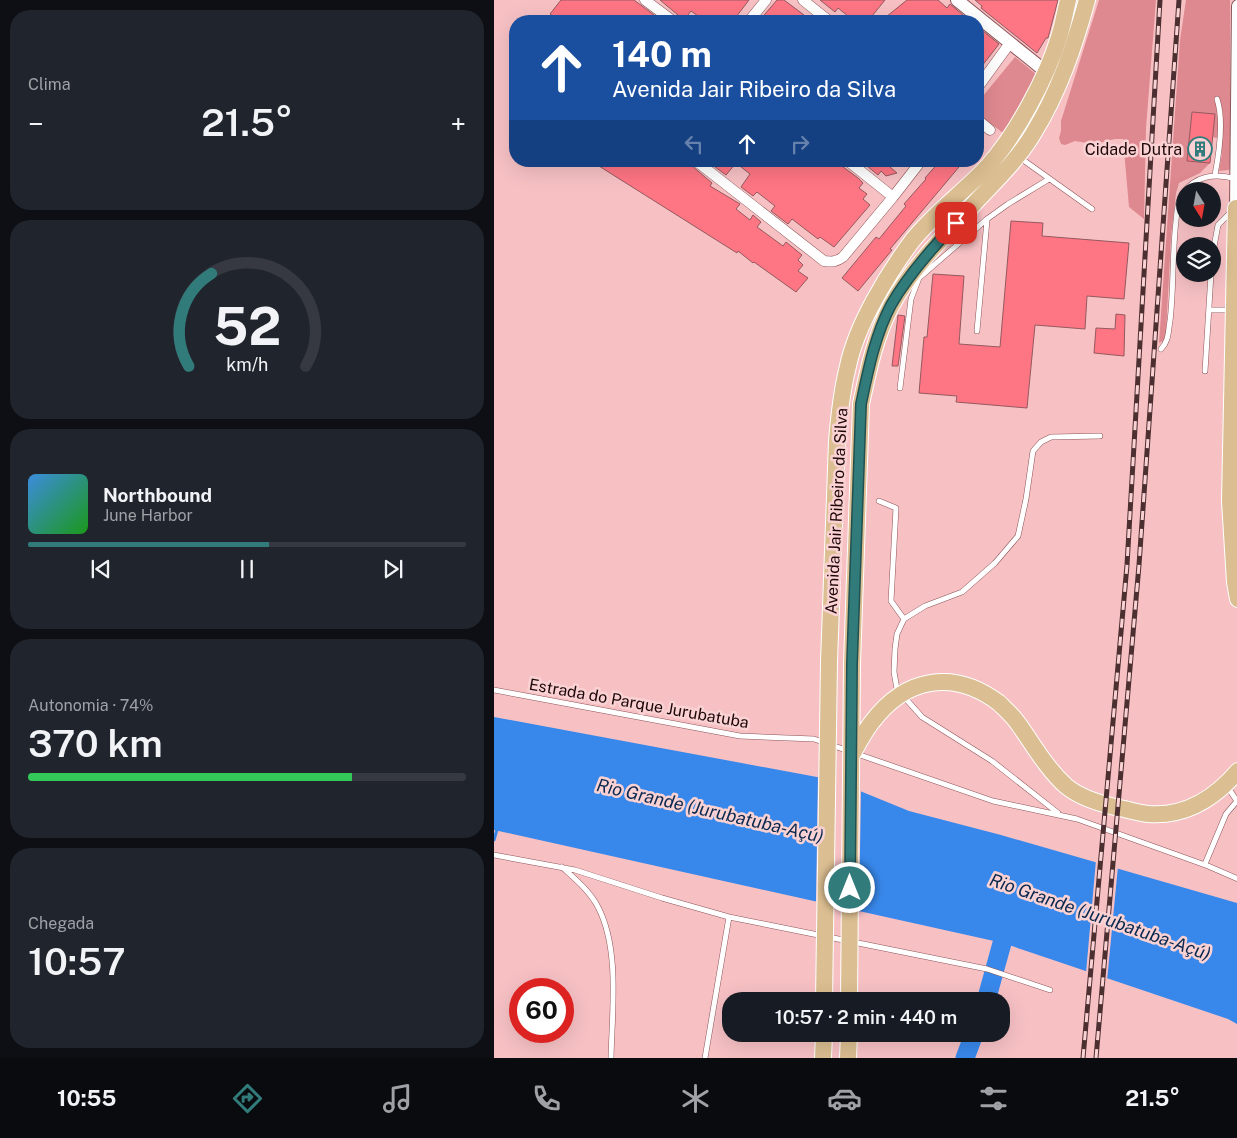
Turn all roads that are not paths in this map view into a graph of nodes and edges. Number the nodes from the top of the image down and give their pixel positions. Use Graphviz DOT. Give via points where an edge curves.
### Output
graph roads {
  1 [pos="645,0"];
  2 [pos="766,0"];
  3 [pos="803,0"];
  4 [pos="957,0"];
  5 [pos="1068,0"];
  6 [pos="1086,1"];
  7 [pos="1237,6"];
  8 [pos="665,15"];
  9 [pos="754,15"];
  10 [pos="822,15"];
  11 [pos="975,15"];
  12 [pos="984,22"];
  13 [pos="1010,43"];
  14 [pos="1045,70"];
  15 [pos="984,79"];
  16 [pos="1061,81"];
  17 [pos="1217,99"];
  18 [pos="984,125"];
  19 [pos="990,130"];
  20 [pos="1017,156"];
  21 [pos="704,167"];
  22 [pos="856,167"];
  23 [pos="916,167"];
  24 [pos="1215,175"];
  25 [pos="1049,179"];
  26 [pos="1237,179"];
  27 [pos="893,197"];
  28 [pos="1236,208"];
  29 [pos="1092,209"];
  30 [pos="987,219"];
  31 [pos="1216,237"];
  32 [pos="1211,282"];
  33 [pos="874,303"];
  34 [pos="1209,310"];
  35 [pos="1233,310"];
  36 [pos="882,324"];
  37 [pos="977,331"];
  38 [pos="1161,349"];
  39 [pos="1205,371"];
  40 [pos="900,388"];
  41 [pos="1100,436"];
  42 [pos="879,500"];
  43 [pos="1237,599"];
  44 [pos="904,618"];
  45 [pos="494,690"];
  46 [pos="852,755"];
  47 [pos="1237,771"];
  48 [pos="1226,785"];
  49 [pos="1237,799"];
  50 [pos="1060,815"];
  51 [pos="494,855"];
  52 [pos="1205,864"];
  53 [pos="562,867"];
  54 [pos="1237,879"];
  55 [pos="729,916"];
  56 [pos="1050,990"];
  57 [pos="824,992"];
  58 [pos="849,992"];
  59 [pos="824,1042"];
  60 [pos="849,1042"];
  61 [pos="611,1058"];
  62 [pos="705,1058"];
  63 [pos="823,1058"];
  64 [pos="848,1058"];
  1 -- 8 [label="street"];
  2 -- 9 [label="street"];
  3 -- 10 [label="street"];
  4 -- 11 [label="street"];
  5 -- 14 [label="main road, Avenida Jair Ribeiro da Silva" via="1059,36"];
  6 -- 16 [label="main road, Avenida Jair Ribeiro da Silva"];
  7 -- 26 [label="street"];
  12 -- 13 [label="street"];
  13 -- 14 [label="street"];
  13 -- 15 [label="street"];
  14 -- 16 [label="street"];
  14 -- 33 [label="main road, Avenida Jair Ribeiro da Silva" via="1005,143 988,166 912,241"];
  16 -- 20 [label="main road, Avenida Jair Ribeiro da Silva" via="1033,134"];
  17 -- 24 [label="lane" via="1220,144"];
  18 -- 19 [label="street"];
  20 -- 25 [label="lane"];
  20 -- 36 [label="main road, Avenida Jair Ribeiro da Silva" via="942,237 902,288"];
  21 -- 27 [label="street" via="824,261 838,261"];
  22 -- 27 [label="street"];
  23 -- 27 [label="street"];
  24 -- 26 [label="lane"];
  24 -- 38 [label="lane" via="1195,182 1182,194 1178,203 1171,312 1166,344"];
  25 -- 29 [label="lane"];
  25 -- 30 [label="lane"];
  26 -- 28 [label="street"];
  28 -- 31 [label="lane" via="1218,225"];
  28 -- 35 [label="main road"];
  30 -- 37 [label="lane"];
  30 -- 40 [label="lane" via="919,278 911,299"];
  32 -- 34 [label="lane"];
  33 -- 36 [label="main road"];
  33 -- 57 [label="main road, Avenida Jair Ribeiro da Silva, bridge" via="860,328 848,364 837,441 829,662"];
  34 -- 35 [label="lane"];
  34 -- 39 [label="lane"];
  35 -- 43 [label="main road" via="1230,501"];
  36 -- 46 [label="main road, Avenida Jair Ribeiro da Silva, bridge" via="861,404"];
  41 -- 44 [label="lane" via="1051,437 1041,442 1033,451 1018,536 995,563 962,592"];
  42 -- 44 [label="lane" via="896,508 891,601"];
  44 -- 50 [label="lane" via="895,649 897,689 922,717 992,761"];
  45 -- 50 [label="lane, Estrada do Parque Jurubatuba" via="740,736 814,739 993,801"];
  46 -- 48 [label="main road, bridge" via="871,723 904,692 925,684 949,681 971,686 999,702 1016,720 1053,773 1067,787 1090,799 1147,814 1166,814 1205,801"];
  46 -- 58 [label="main road, Avenida Jair Ribeiro da Silva, bridge"];
  47 -- 48 [label="main road"];
  48 -- 49 [label="lane"];
  49 -- 52 [label="lane" via="1226,814"];
  50 -- 52 [label="lane, Estrada do Parque Jurubatuba"];
  51 -- 53 [label="lane"];
  52 -- 54 [label="lane, Estrada do Parque Jurubatuba"];
  53 -- 55 [label="lane"];
  53 -- 61 [label="lane" via="597,905 607,926 613,994"];
  55 -- 56 [label="lane" via="988,969"];
  55 -- 62 [label="lane"];
  59 -- 63 [label="main road"];
  60 -- 64 [label="main road"];
}
